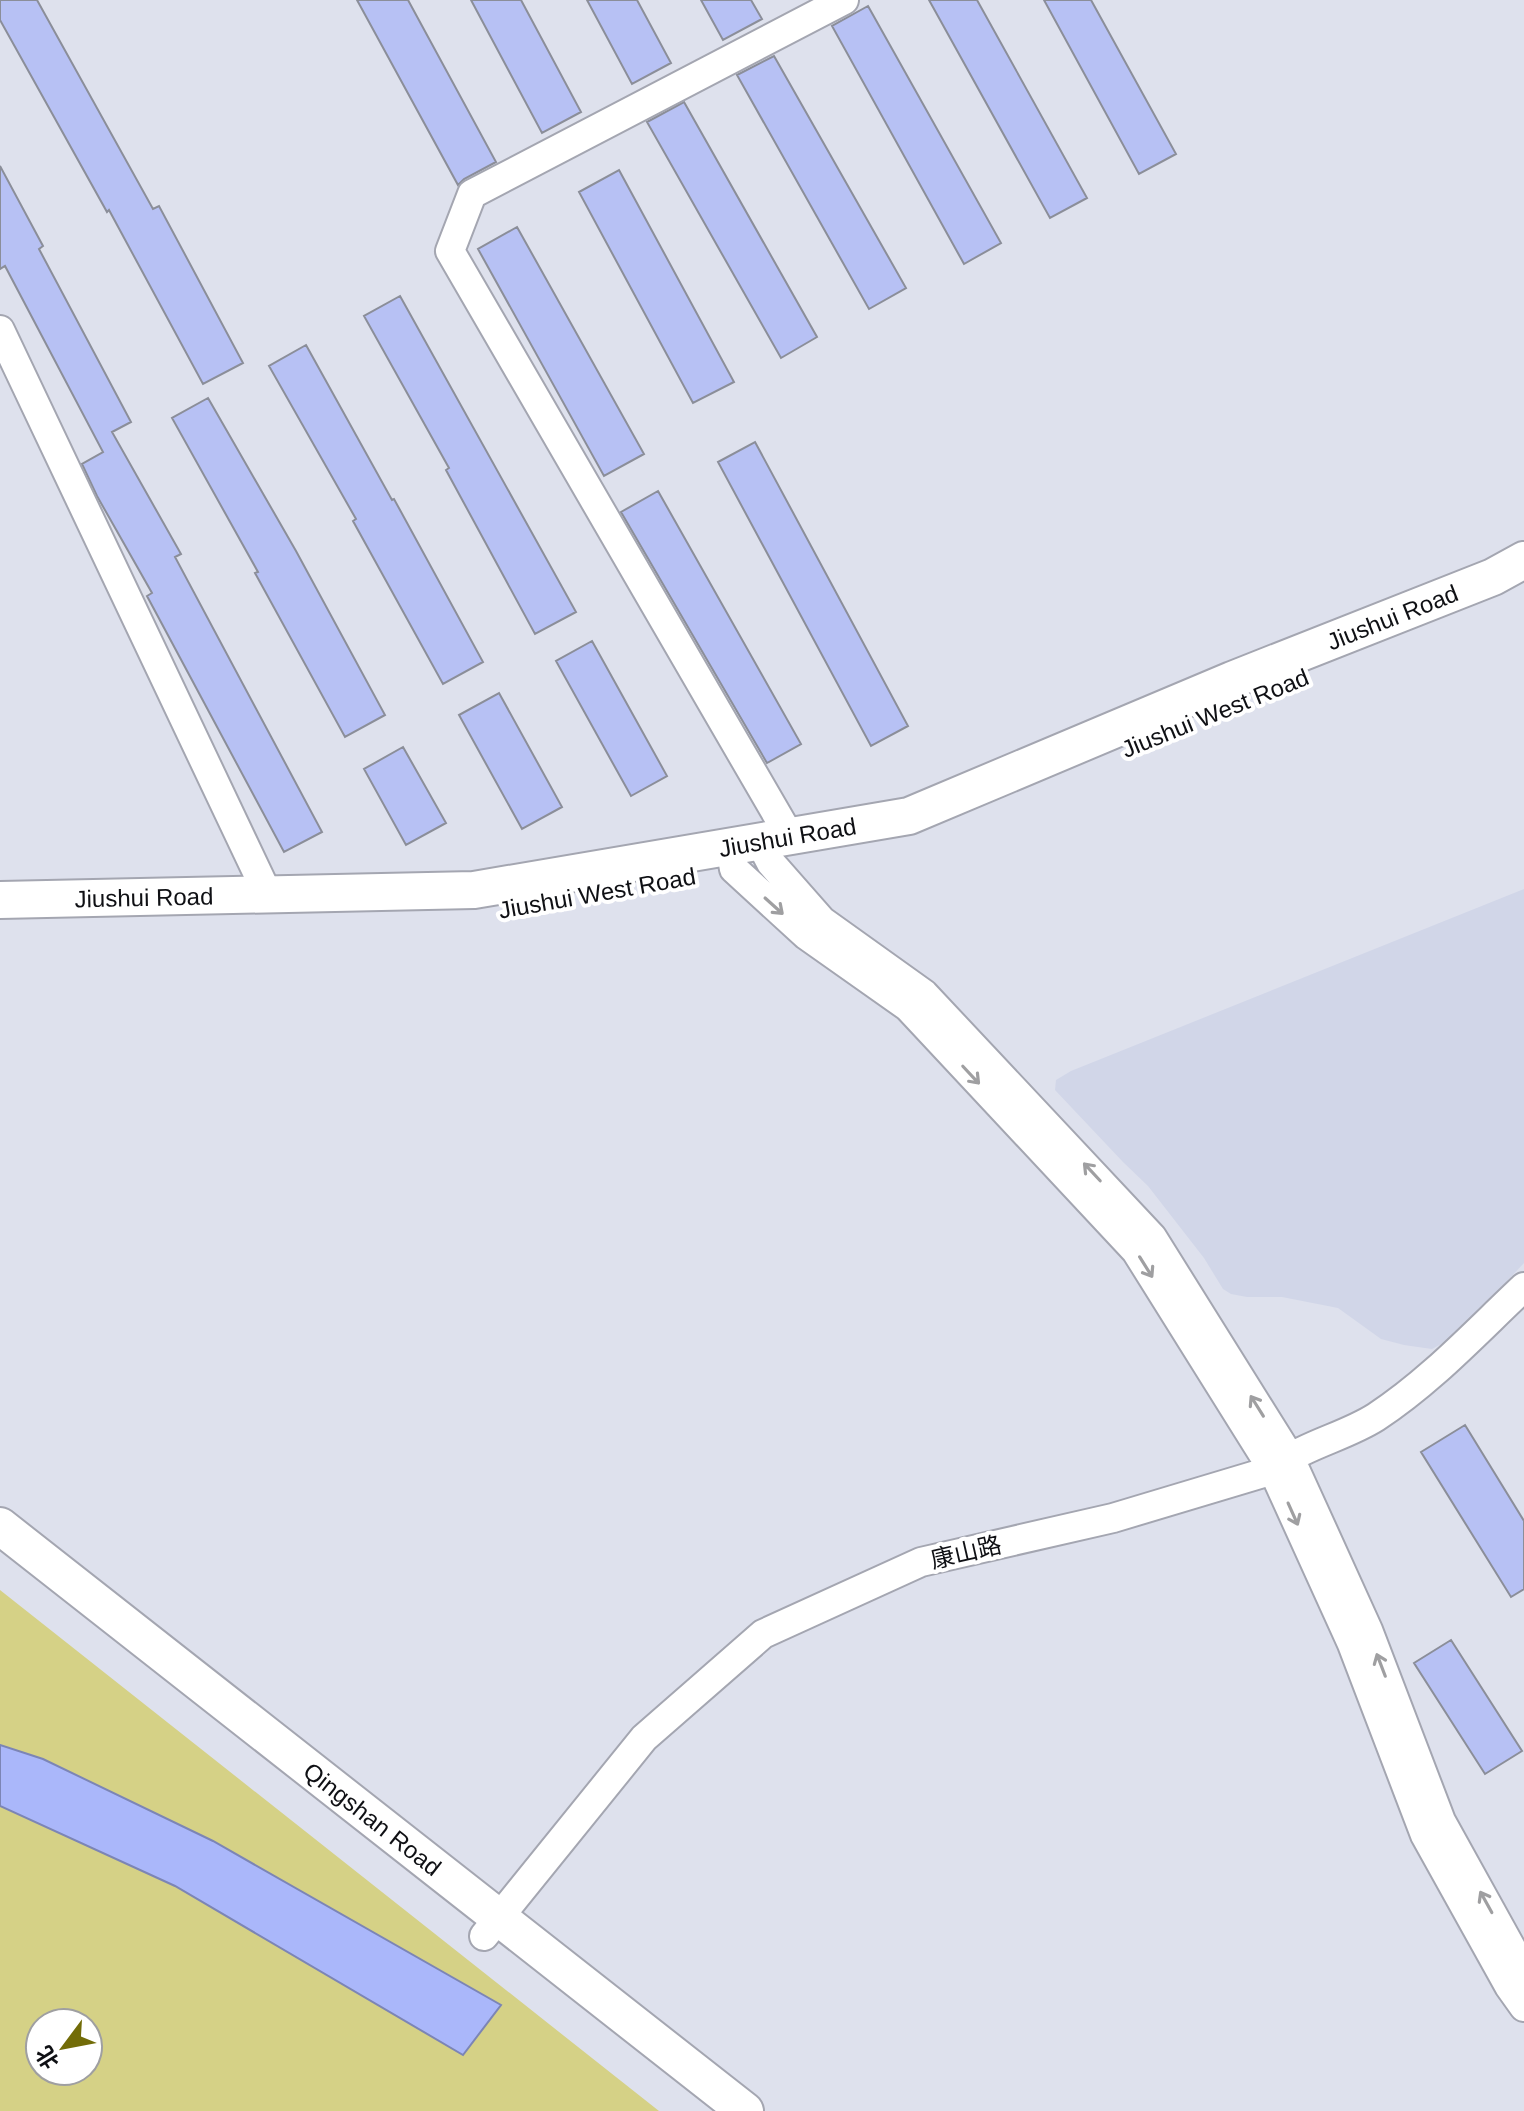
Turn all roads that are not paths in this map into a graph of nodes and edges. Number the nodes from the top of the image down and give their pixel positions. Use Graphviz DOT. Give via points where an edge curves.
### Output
graph roads {
  1 [pos="844,0"];
  2 [pos="0,330"];
  3 [pos="1524,560"];
  4 [pos="1524,586"];
  5 [pos="757,851"];
  6 [pos="267,893"];
  7 [pos="0,900"];
  8 [pos="0,924"];
  9 [pos="1524,1287"];
  10 [pos="1281,1463"];
  11 [pos="0,1526"];
  12 [pos="0,1555"];
  13 [pos="491,1927"];
  14 [pos="1524,1971"];
  15 [pos="1524,2007"];
  16 [pos="707,2111"];
  17 [pos="745,2111"];
  1 -- 5 [label="street" via="472,194 450,251"];
  2 -- 6 [label="street"];
  3 -- 5 [label="main road, Jiushui Road" via="909,816"];
  4 -- 5 [label="main road, Jiushui West Road" via="916,839"];
  5 -- 6 [label="main road, Jiushui Road" via="474,890"];
  5 -- 8 [label="main road, Jiushui West Road" via="476,913"];
  5 -- 10 [label="street, one-way" via="806,935 908,1007 1136,1251"];
  10 -- 5 [label="street, one-way" via="1152,1237 924,994 822,921"];
  6 -- 7 [label="main road, Jiushui Road"];
  9 -- 10 [label="street, 康山路" via="1415,1390 1373,1419"];
  10 -- 13 [label="street, 康山路" via="1113,1518 921,1562 763,1634 644,1738"];
  14 -- 10 [label="street, one-way" via="1441,1821 1368,1630"];
  10 -- 15 [label="street, one-way" via="1425,1835"];
  11 -- 13 [label="main road, Qingshan Road"];
  12 -- 13 [label="main road, Qingshan Road"];
  13 -- 16 [label="main road, Qingshan Road"];
  13 -- 17 [label="main road, Qingshan Road"];
}
